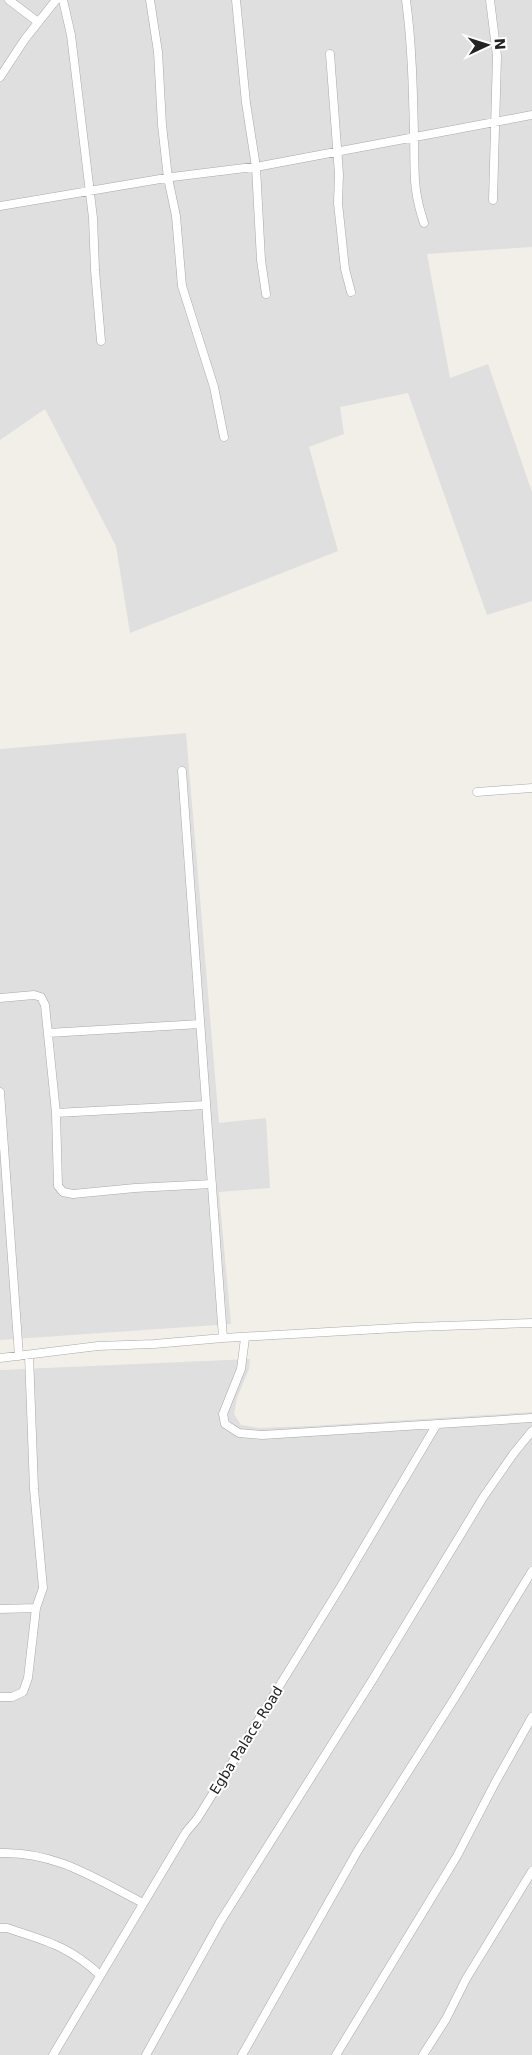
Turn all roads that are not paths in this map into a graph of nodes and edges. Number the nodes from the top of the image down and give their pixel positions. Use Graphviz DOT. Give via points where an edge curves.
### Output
graph roads {
  1 [pos="9,0"];
  2 [pos="56,0"];
  3 [pos="63,0"];
  4 [pos="150,0"];
  5 [pos="236,0"];
  6 [pos="406,0"];
  7 [pos="490,0"];
  8 [pos="38,22"];
  9 [pos="330,54"];
  10 [pos="0,77"];
  11 [pos="532,115"];
  12 [pos="496,122"];
  13 [pos="414,137"];
  14 [pos="336,152"];
  15 [pos="256,167"];
  16 [pos="168,178"];
  17 [pos="90,192"];
  18 [pos="493,200"];
  19 [pos="0,206"];
  20 [pos="424,223"];
  21 [pos="351,292"];
  22 [pos="266,294"];
  23 [pos="102,341"];
  24 [pos="224,437"];
  25 [pos="182,771"];
  26 [pos="532,788"];
  27 [pos="477,792"];
  28 [pos="0,998"];
  29 [pos="200,1024"];
  30 [pos="48,1033"];
  31 [pos="0,1092"];
  32 [pos="206,1105"];
  33 [pos="56,1113"];
  34 [pos="212,1184"];
  35 [pos="532,1323"];
  36 [pos="223,1338"];
  37 [pos="245,1338"];
  38 [pos="29,1355"];
  39 [pos="19,1356"];
  40 [pos="0,1358"];
  41 [pos="532,1418"];
  42 [pos="437,1424"];
  43 [pos="532,1431"];
  44 [pos="532,1571"];
  45 [pos="36,1608"];
  46 [pos="0,1609"];
  47 [pos="0,1697"];
  48 [pos="532,1717"];
  49 [pos="0,1853"];
  50 [pos="532,1871"];
  51 [pos="143,1903"];
  52 [pos="0,1928"];
  53 [pos="100,1975"];
  54 [pos="53,2055"];
  55 [pos="146,2055"];
  56 [pos="242,2055"];
  57 [pos="336,2055"];
  58 [pos="423,2055"];
  1 -- 8 [label="street"];
  2 -- 8 [label="street"];
  3 -- 17 [label="street" via="71,34"];
  4 -- 16 [label="street" via="158,52"];
  5 -- 15 [label="street"];
  6 -- 13 [label="street"];
  7 -- 12 [label="street" via="496,41"];
  8 -- 10 [label="street"];
  9 -- 14 [label="street"];
  11 -- 12 [label="street"];
  12 -- 13 [label="street"];
  12 -- 18 [label="street"];
  13 -- 14 [label="street"];
  13 -- 20 [label="street" via="414,188"];
  14 -- 15 [label="street"];
  14 -- 21 [label="street" via="341,236"];
  15 -- 16 [label="street"];
  15 -- 22 [label="street"];
  16 -- 17 [label="street"];
  16 -- 24 [label="street" via="176,216 182,286 214,387"];
  17 -- 19 [label="street"];
  17 -- 23 [label="street"];
  25 -- 29 [label="street"];
  26 -- 27 [label="street"];
  28 -- 30 [label="street" via="41,997"];
  29 -- 30 [label="street"];
  29 -- 32 [label="street"];
  30 -- 33 [label="street"];
  31 -- 39 [label="street"];
  32 -- 33 [label="street"];
  32 -- 34 [label="street"];
  33 -- 34 [label="street" via="58,1186 62,1192 73,1194"];
  34 -- 36 [label="street"];
  35 -- 37 [label="street"];
  36 -- 37 [label="street"];
  36 -- 38 [label="street" via="98,1346"];
  37 -- 42 [label="street" via="241,1369 223,1414 225,1424 239,1433 262,1435"];
  38 -- 39 [label="street"];
  38 -- 45 [label="street" via="34,1489 43,1588"];
  39 -- 40 [label="street"];
  41 -- 42 [label="street"];
  42 -- 51 [label="street, Egba Palace Road" via="306,1643"];
  43 -- 55 [label="street" via="484,1496 220,1922"];
  44 -- 56 [label="street" via="357,1852"];
  45 -- 46 [label="street"];
  45 -- 47 [label="street" via="28,1678 23,1692 12,1697"];
  48 -- 57 [label="street" via="457,1856"];
  49 -- 51 [label="street" via="32,1854 58,1861"];
  50 -- 58 [label="street"];
  51 -- 53 [label="street, Egba Palace Road"];
  52 -- 53 [label="street" via="66,1949 82,1958"];
  53 -- 54 [label="street, Egba Palace Road"];
}
